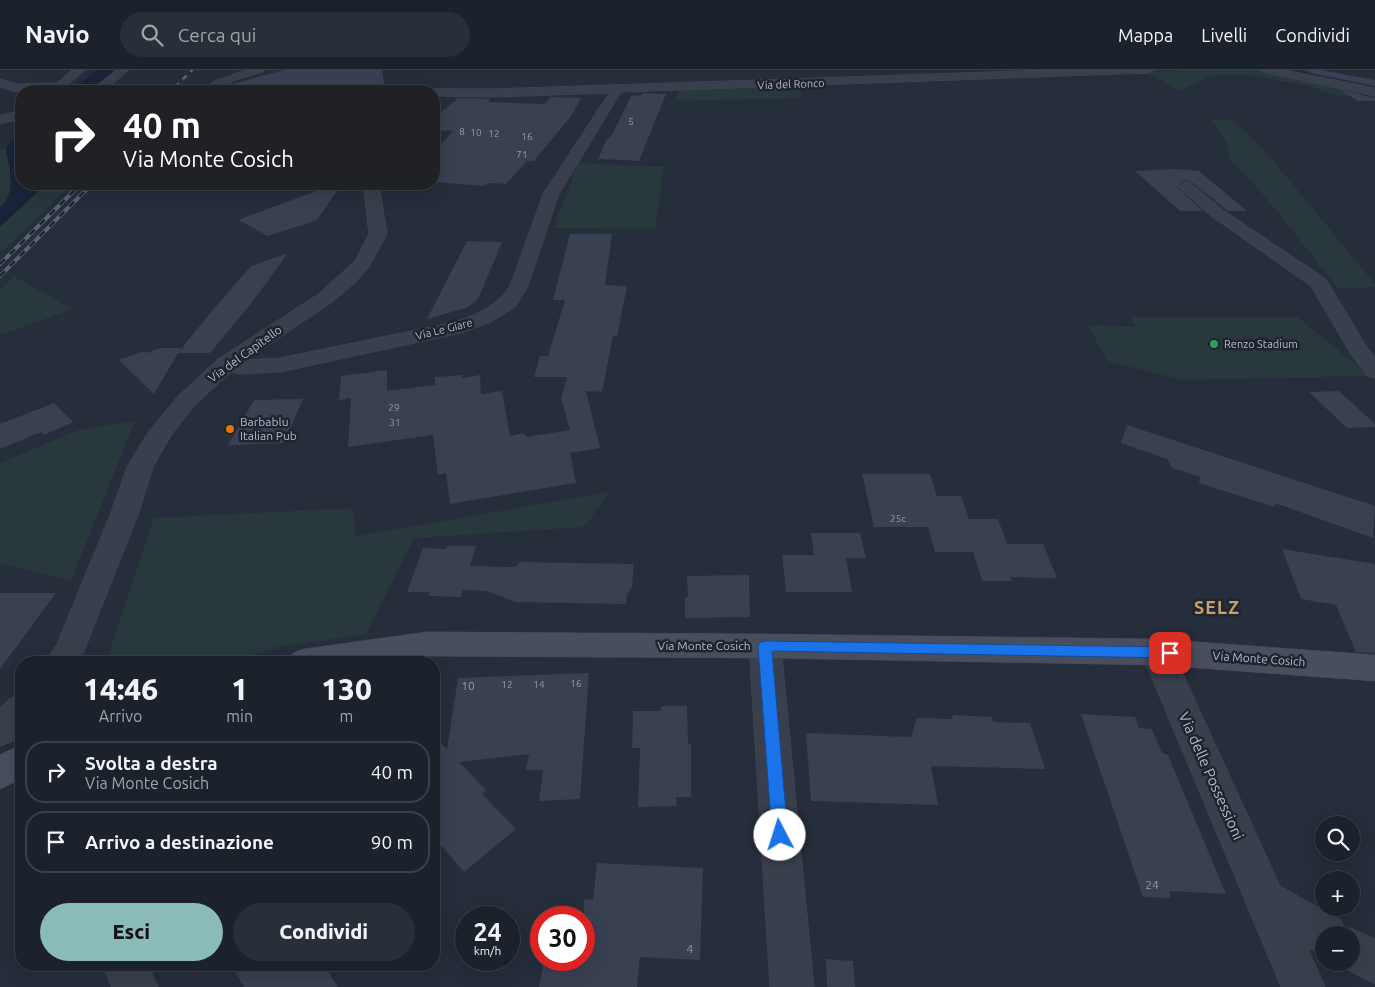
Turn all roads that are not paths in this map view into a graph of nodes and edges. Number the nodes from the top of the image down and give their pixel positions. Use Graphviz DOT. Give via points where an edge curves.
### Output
graph roads {
  1 [pos="79,70"];
  2 [pos="123,70"];
  3 [pos="259,70"];
  4 [pos="1148,70"];
  5 [pos="1267,70"];
  6 [pos="444,81"];
  7 [pos="0,83"];
  8 [pos="60,85"];
  9 [pos="104,85"];
  10 [pos="214,85"];
  11 [pos="440,85"];
  12 [pos="15,87"];
  13 [pos="617,89"];
  14 [pos="440,92"];
  15 [pos="1375,92"];
  16 [pos="15,116"];
  17 [pos="0,120"];
  18 [pos="1187,187"];
  19 [pos="373,190"];
  20 [pos="226,364"];
  21 [pos="1375,371"];
  22 [pos="765,646"];
  23 [pos="1156,652"];
  24 [pos="70,656"];
  25 [pos="345,656"];
  26 [pos="1375,668"];
  27 [pos="15,716"];
  28 [pos="0,731"];
  29 [pos="1266,901"];
  30 [pos="1315,929"];
  31 [pos="1360,954"];
  32 [pos="1375,963"];
  33 [pos="127,971"];
  34 [pos="136,987"];
  35 [pos="792,987"];
  36 [pos="1303,987"];
  1 -- 8 [label="street"];
  2 -- 9 [label="street"];
  3 -- 10 [label="street" via="233,76"];
  4 -- 13 [label="street, Via del Ronco"];
  5 -- 15 [label="street"];
  6 -- 11 [label="street"];
  7 -- 12 [label="street"];
  13 -- 14 [label="street, Via del Ronco" via="493,94"];
  13 -- 20 [label="street, Via Le Giare" via="551,194 519,286 509,302 486,317 461,326 280,365 240,367"];
  16 -- 17 [label="street"];
  18 -- 21 [label="street" via="1217,213 1319,283 1357,349"];
  19 -- 20 [label="street, Via del Capitello" via="378,234 363,263 324,299"];
  20 -- 24 [label="street, Via del Capitello" via="186,400 161,431 140,467"];
  22 -- 23 [label="street, Via Monte Cosich"];
  22 -- 25 [label="street, Via Monte Cosich" via="427,644"];
  22 -- 35 [label="street"];
  23 -- 26 [label="street, Via Monte Cosich"];
  23 -- 29 [label="street, Via delle Possessioni"];
  27 -- 28 [label="street"];
  29 -- 30 [label="street"];
  29 -- 36 [label="street, Via delle Possessioni"];
  31 -- 32 [label="street"];
  33 -- 34 [label="street"];
}
